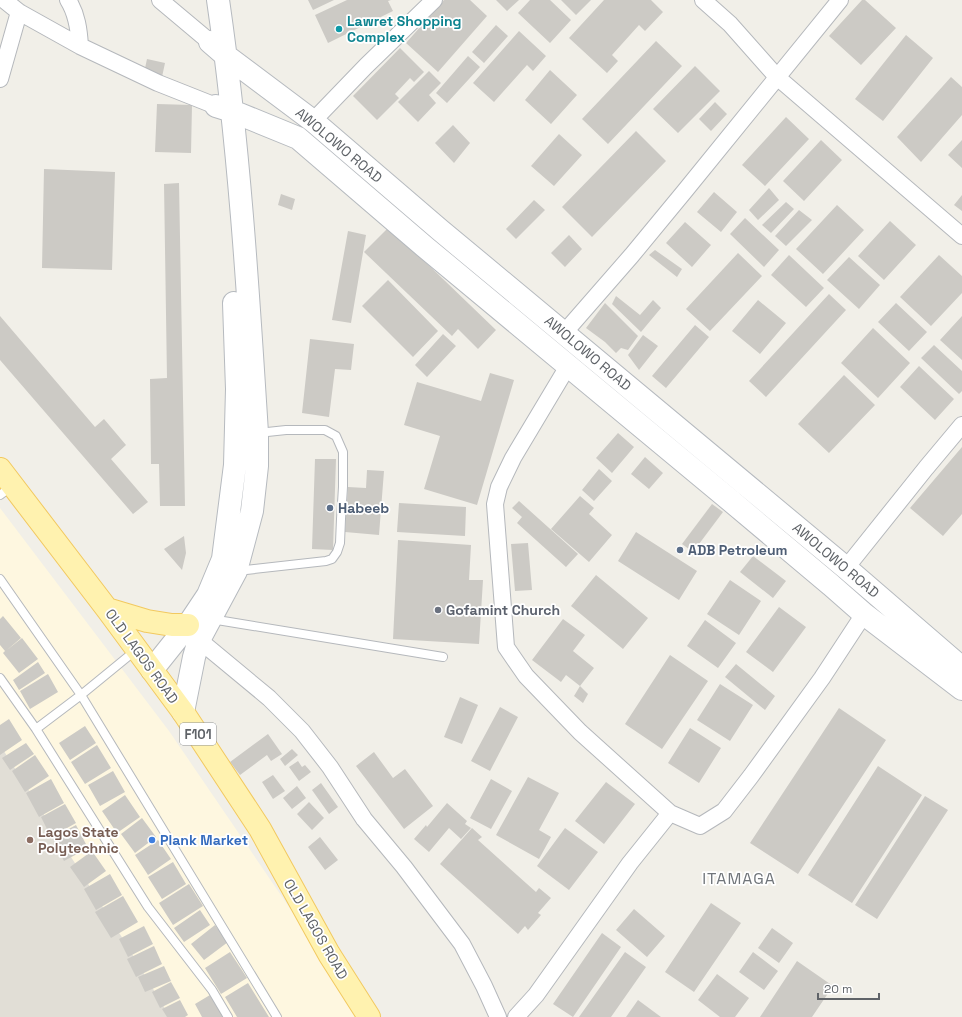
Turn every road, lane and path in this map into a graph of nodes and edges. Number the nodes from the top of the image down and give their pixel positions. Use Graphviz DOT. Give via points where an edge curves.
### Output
graph roads {
  1 [pos="4,0"];
  2 [pos="68,0"];
  3 [pos="160,0"];
  4 [pos="203,0"];
  5 [pos="218,0"];
  6 [pos="434,0"];
  7 [pos="703,0"];
  8 [pos="840,0"];
  9 [pos="19,12"];
  10 [pos="80,46"];
  11 [pos="218,48"];
  12 [pos="777,77"];
  13 [pos="0,79"];
  14 [pos="224,109"];
  15 [pos="313,121"];
  16 [pos="962,236"];
  17 [pos="564,333"];
  18 [pos="568,366"];
  19 [pos="962,425"];
  20 [pos="256,433"];
  21 [pos="4,483"];
  22 [pos="846,568"];
  23 [pos="236,571"];
  24 [pos="0,579"];
  25 [pos="107,609"];
  26 [pos="864,614"];
  27 [pos="211,619"];
  28 [pos="194,633"];
  29 [pos="137,650"];
  30 [pos="443,657"];
  31 [pos="962,668"];
  32 [pos="152,670"];
  33 [pos="0,678"];
  34 [pos="962,689"];
  35 [pos="82,695"];
  36 [pos="183,712"];
  37 [pos="36,729"];
  38 [pos="670,813"];
  39 [pos="228,1017"];
  40 [pos="277,1017"];
  41 [pos="368,1017"];
  42 [pos="498,1017"];
  43 [pos="516,1017"];
  1 -- 9 [label="street"];
  2 -- 10 [label="street" via="78,25"];
  3 -- 11 [label="street"];
  4 -- 11 [label="main road"];
  5 -- 11 [label="main road"];
  6 -- 15 [label="street"];
  7 -- 12 [label="street" via="730,24"];
  8 -- 12 [label="street"];
  9 -- 10 [label="street"];
  9 -- 13 [label="street"];
  10 -- 14 [label="street" via="158,83"];
  11 -- 14 [label="main road"];
  11 -- 15 [label="main road, AWOLOWO ROAD"];
  12 -- 16 [label="street"];
  12 -- 17 [label="street" via="632,255"];
  14 -- 18 [label="main road, AWOLOWO ROAD" via="298,138 425,248"];
  14 -- 20 [label="main road" via="241,204"];
  14 -- 28 [label="main road" via="237,389 235,465 224,559"];
  15 -- 17 [label="main road, AWOLOWO ROAD"];
  17 -- 22 [label="main road, AWOLOWO ROAD"];
  18 -- 26 [label="main road, AWOLOWO ROAD"];
  18 -- 38 [label="street" via="513,458 499,487 495,504 506,647 526,676 580,732"];
  19 -- 22 [label="street"];
  20 -- 23 [label="main road" via="258,466 252,511"];
  20 -- 23 [label="lane" via="325,430 336,436 343,452 340,543 337,552 326,561"];
  21 -- 25 [label="main road, OLD LAGOS ROAD / F101"];
  22 -- 31 [label="main road, AWOLOWO ROAD"];
  23 -- 27 [label="main road"];
  24 -- 35 [label="lane"];
  25 -- 28 [label="main road"];
  25 -- 29 [label="main road, OLD LAGOS ROAD / F101"];
  26 -- 34 [label="main road, AWOLOWO ROAD"];
  26 -- 38 [label="street" via="822,678 724,811 700,826"];
  27 -- 28 [label="main road"];
  27 -- 30 [label="lane"];
  28 -- 32 [label="main road"];
  28 -- 36 [label="main road" via="194,656"];
  28 -- 42 [label="street" via="269,698 307,737 364,818 462,944"];
  29 -- 32 [label="main road, OLD LAGOS ROAD / F101"];
  29 -- 35 [label="lane"];
  32 -- 36 [label="main road, OLD LAGOS ROAD / F101"];
  33 -- 37 [label="lane"];
  35 -- 37 [label="lane"];
  35 -- 40 [label="lane"];
  36 -- 41 [label="main road, OLD LAGOS ROAD / F101" via="260,829 329,954"];
  37 -- 39 [label="lane" via="148,907 212,990"];
  38 -- 43 [label="street" via="630,863 536,995"];
}
